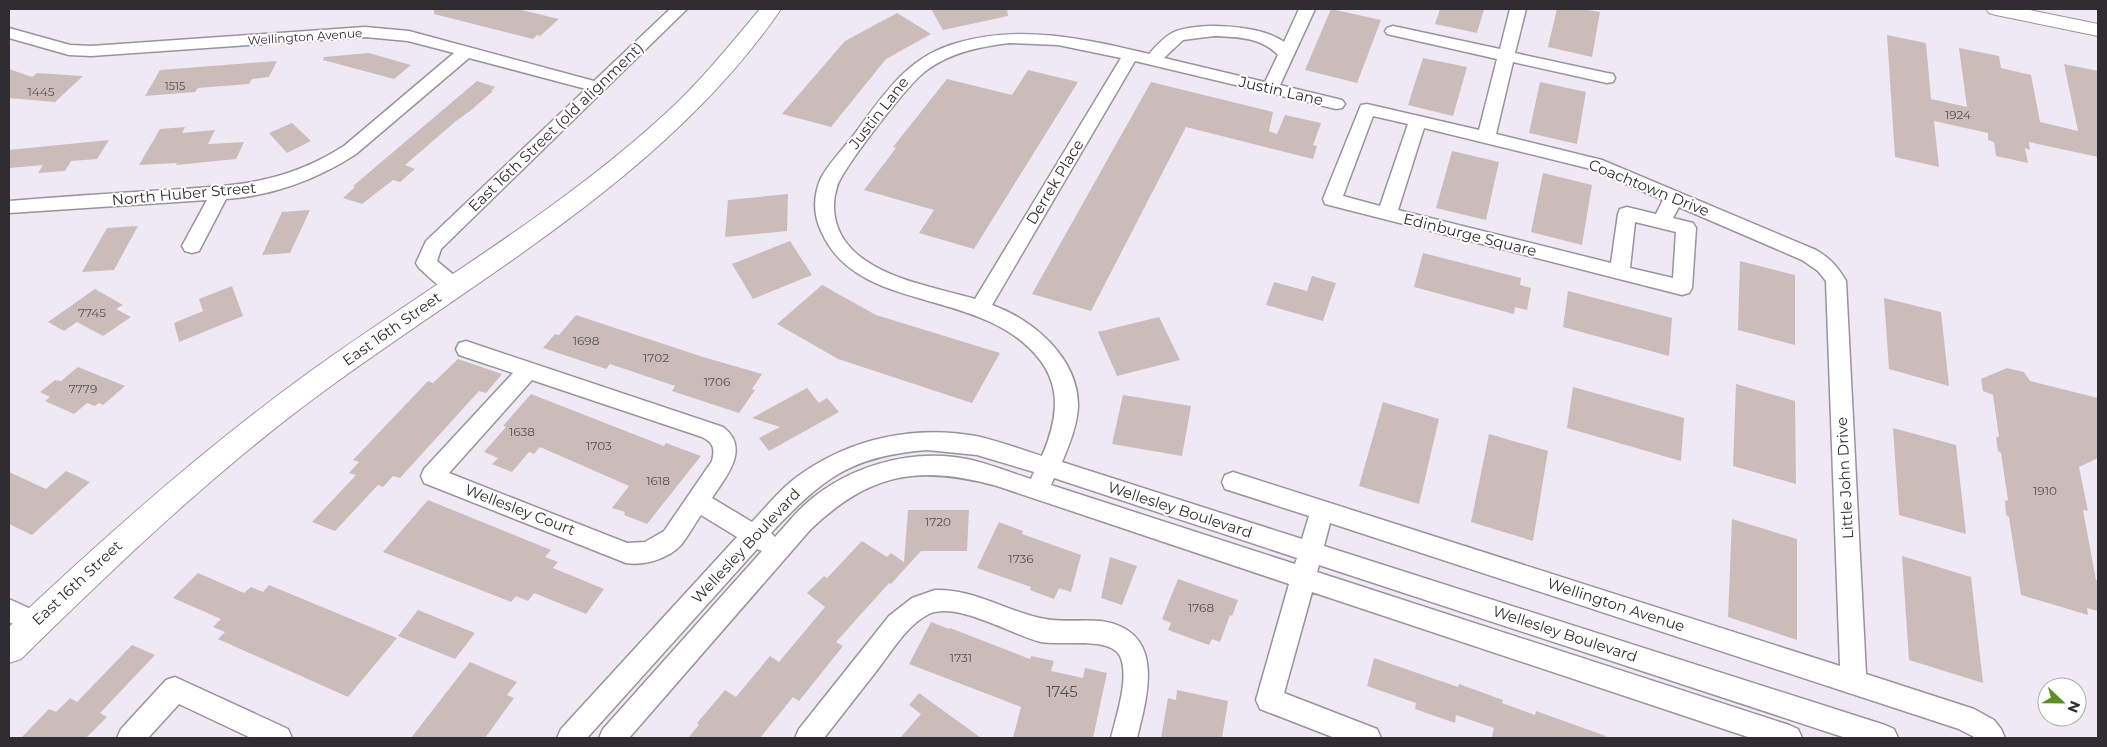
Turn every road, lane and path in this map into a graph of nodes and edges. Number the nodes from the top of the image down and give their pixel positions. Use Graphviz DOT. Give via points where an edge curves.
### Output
graph roads {
  1 [pos="678,9"];
  2 [pos="771,9"];
  3 [pos="1307,9"];
  4 [pos="1518,9"];
  5 [pos="1996,9"];
  6 [pos="2050,9"];
  7 [pos="2098,18"];
  8 [pos="2098,30"];
  9 [pos="1394,31"];
  10 [pos="9,33"];
  11 [pos="466,52"];
  12 [pos="1286,54"];
  13 [pos="1130,56"];
  14 [pos="1506,56"];
  15 [pos="1153,61"];
  16 [pos="1606,78"];
  17 [pos="597,87"];
  18 [pos="1270,89"];
  19 [pos="1336,104"];
  20 [pos="1418,121"];
  21 [pos="1486,138"];
  22 [pos="220,193"];
  23 [pos="1674,197"];
  24 [pos="9,207"];
  25 [pos="1388,214"];
  26 [pos="1662,222"];
  27 [pos="192,246"];
  28 [pos="1619,272"];
  29 [pos="1833,275"];
  30 [pos="454,286"];
  31 [pos="980,308"];
  32 [pos="466,348"];
  33 [pos="529,369"];
  34 [pos="1048,467"];
  35 [pos="1233,482"];
  36 [pos="1037,490"];
  37 [pos="697,501"];
  38 [pos="1322,511"];
  39 [pos="754,535"];
  40 [pos="779,549"];
  41 [pos="1310,552"];
  42 [pos="1302,578"];
  43 [pos="9,610"];
  44 [pos="35,622"];
  45 [pos="9,648"];
  46 [pos="1854,682"];
  47 [pos="572,737"];
  48 [pos="130,738"];
  49 [pos="279,738"];
  50 [pos="612,738"];
  51 [pos="808,738"];
  52 [pos="1124,738"];
  53 [pos="1368,738"];
  54 [pos="1789,738"];
  55 [pos="1885,738"];
  56 [pos="1992,738"];
  1 -- 17 [label="street, East 16th Street (old alignment)"];
  2 -- 30 [label="main road, East 16th Street" via="719,75 639,151 569,206"];
  3 -- 12 [label="street"];
  4 -- 14 [label="street"];
  5 -- 8 [label="main road"];
  6 -- 7 [label="main road"];
  9 -- 14 [label="street"];
  10 -- 11 [label="street, Wellington Avenue" via="68,50 91,52 383,32"];
  11 -- 17 [label="street, Wellington Avenue"];
  11 -- 22 [label="street, North Huber Street" via="336,159 274,185"];
  12 -- 15 [label="street" via="1270,40 1258,36 1197,33 1170,42"];
  12 -- 18 [label="street"];
  13 -- 15 [label="street, Justin Lane"];
  13 -- 31 [label="street, Derrek Place"];
  13 -- 31 [label="street, Justin Lane" via="1055,40 993,41 948,51 909,74 831,177 825,194 824,218 833,240 846,256 865,270 888,280"];
  14 -- 16 [label="street"];
  14 -- 21 [label="street"];
  15 -- 18 [label="street, Justin Lane"];
  17 -- 30 [label="street, East 16th Street (old alignment)" via="433,246 426,263"];
  18 -- 19 [label="street, Justin Lane"];
  20 -- 21 [label="street, Coachtown Drive"];
  20 -- 25 [label="street, Edinburge Square"];
  20 -- 25 [label="street, Coachtown Drive" via="1367,109 1332,199"];
  21 -- 23 [label="street, Coachtown Drive" via="1596,164"];
  22 -- 24 [label="street, North Huber Street"];
  22 -- 27 [label="street"];
  23 -- 26 [label="street"];
  23 -- 29 [label="street, Coachtown Drive" via="1809,255"];
  25 -- 28 [label="street, Edinburge Square"];
  26 -- 28 [label="street, Edinburge Square" via="1627,214"];
  26 -- 28 [label="street, Edinburge Square" via="1686,228 1682,288"];
  29 -- 46 [label="street, Little John Drive" via="1836,282"];
  30 -- 44 [label="main road, East 16th Street" via="326,375 216,458"];
  31 -- 34 [label="street, Justin Lane" via="1008,320 1034,338 1060,373 1067,410 1062,434"];
  32 -- 33 [label="street"];
  33 -- 37 [label="street" via="715,433 724,442 724,460"];
  33 -- 37 [label="street, Wellesley Court" via="432,476 633,554 650,551 672,538"];
  34 -- 36 [label="street, Justin Lane"];
  34 -- 39 [label="street, Wellesley Boulevard" via="971,444 926,440 899,443 852,457 822,472 796,491"];
  34 -- 41 [label="street, Wellesley Boulevard"];
  35 -- 38 [label="street, Wellington Avenue"];
  36 -- 40 [label="street, Wellesley Boulevard" via="955,466 920,465 886,470 853,484 826,501"];
  36 -- 42 [label="street, Wellesley Boulevard"];
  37 -- 39 [label="street"];
  38 -- 41 [label="street"];
  38 -- 46 [label="street, Wellington Avenue"];
  39 -- 40 [label="street"];
  39 -- 47 [label="street, Wellesley Boulevard"];
  40 -- 50 [label="street, Wellesley Boulevard"];
  41 -- 42 [label="street"];
  41 -- 55 [label="street, Wellesley Boulevard"];
  42 -- 53 [label="street" via="1269,700"];
  42 -- 54 [label="street, Wellesley Boulevard"];
  43 -- 44 [label="street"];
  44 -- 45 [label="main road, East 16th Street"];
  46 -- 56 [label="street, Wellington Avenue" via="1965,718 1985,729"];
  48 -- 49 [label="street" via="175,689"];
  51 -- 52 [label="street" via="899,622 927,604 954,601 1041,630 1071,634 1099,632 1111,634 1126,644 1135,658 1136,674"];
}
